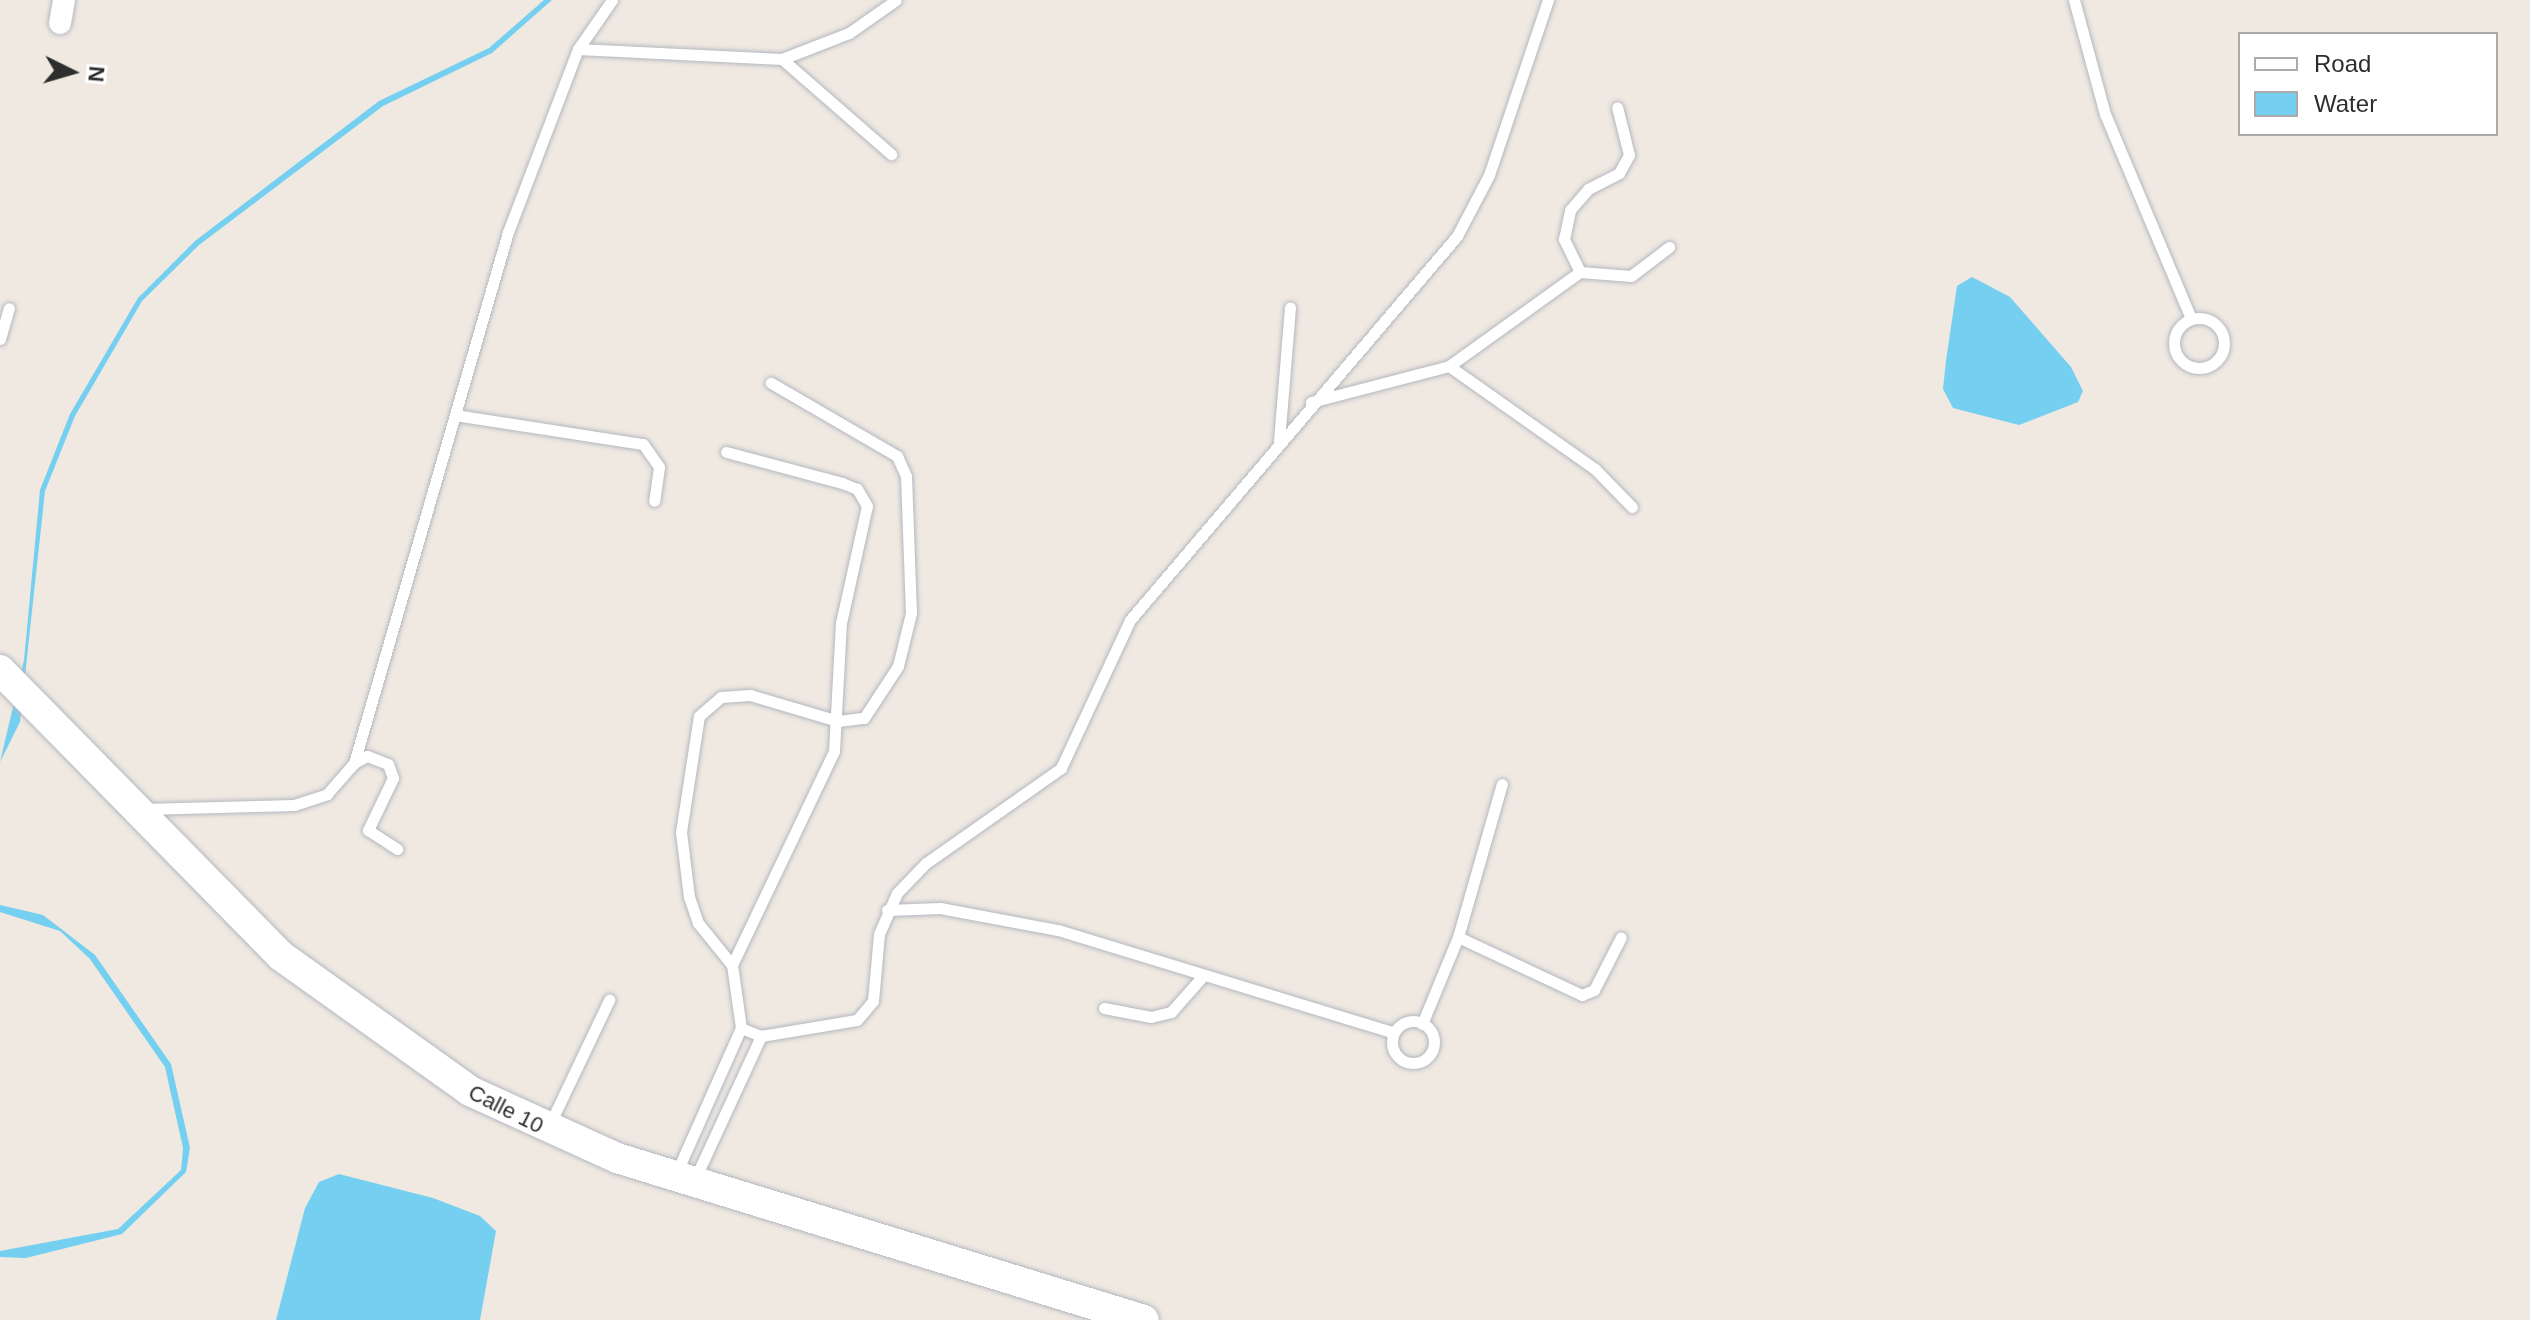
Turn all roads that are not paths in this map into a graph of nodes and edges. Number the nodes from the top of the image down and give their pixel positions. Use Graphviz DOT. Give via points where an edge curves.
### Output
graph roads {
  1 [pos="64,0"];
  2 [pos="612,0"];
  3 [pos="896,0"];
  4 [pos="1548,0"];
  5 [pos="2074,0"];
  6 [pos="60,23"];
  7 [pos="578,49"];
  8 [pos="782,59"];
  9 [pos="1617,107"];
  10 [pos="891,154"];
  11 [pos="1669,247"];
  12 [pos="1580,272"];
  13 [pos="1290,307"];
  14 [pos="9,308"];
  15 [pos="2191,319"];
  16 [pos="0,339"];
  17 [pos="1449,366"];
  18 [pos="771,383"];
  19 [pos="1311,402"];
  20 [pos="455,415"];
  21 [pos="1279,441"];
  22 [pos="726,452"];
  23 [pos="654,501"];
  24 [pos="1632,507"];
  25 [pos="6,677"];
  26 [pos="838,721"];
  27 [pos="354,763"];
  28 [pos="1502,784"];
  29 [pos="137,809"];
  30 [pos="397,849"];
  31 [pos="887,910"];
  32 [pos="1458,937"];
  33 [pos="1621,937"];
  34 [pos="732,965"];
  35 [pos="1202,977"];
  36 [pos="609,1000"];
  37 [pos="1104,1008"];
  38 [pos="1422,1024"];
  39 [pos="741,1028"];
  40 [pos="1394,1033"];
  41 [pos="761,1036"];
  42 [pos="547,1130"];
  43 [pos="684,1180"];
  44 [pos="1144,1320"];
  1 -- 6 [label="street"];
  2 -- 7 [label="lane"];
  3 -- 8 [label="lane" via="849,33"];
  4 -- 19 [label="lane" via="1489,175 1457,236"];
  5 -- 15 [label="lane" via="2105,114"];
  7 -- 8 [label="lane"];
  7 -- 20 [label="lane" via="508,232"];
  8 -- 10 [label="lane"];
  9 -- 12 [label="lane" via="1629,155 1619,173 1588,189 1570,210 1564,239"];
  11 -- 12 [label="lane" via="1631,276"];
  12 -- 17 [label="lane"];
  13 -- 21 [label="lane"];
  14 -- 16 [label="lane"];
  15 -- 15 [label="lane" via="2208,320 2220,331 2220,356 2207,367 2190,366 2177,355 2177,330"];
  17 -- 19 [label="lane"];
  17 -- 24 [label="lane" via="1595,469"];
  18 -- 26 [label="lane" via="883,442 906,476 911,613 898,666 864,718"];
  19 -- 21 [label="lane"];
  20 -- 23 [label="lane" via="643,444 659,467"];
  20 -- 27 [label="lane"];
  21 -- 31 [label="lane" via="1130,620 1061,768 926,863"];
  22 -- 26 [label="lane" via="842,483 857,489 867,506 841,623"];
  25 -- 29 [label="main road, Calle 10"];
  26 -- 34 [label="lane" via="823,781"];
  26 -- 34 [label="lane" via="750,695 721,697 699,716 681,832 689,897 698,923"];
  27 -- 29 [label="lane" via="327,794 294,805"];
  27 -- 30 [label="lane" via="367,756 388,764 393,778 368,830"];
  28 -- 32 [label="lane"];
  29 -- 42 [label="main road, Calle 10" via="281,956 419,1059"];
  31 -- 35 [label="lane" via="1000,916"];
  31 -- 41 [label="lane" via="867,1011 846,1024"];
  32 -- 33 [label="lane" via="1570,995 1594,990"];
  32 -- 38 [label="lane"];
  34 -- 39 [label="lane"];
  35 -- 37 [label="lane" via="1171,1012 1151,1017"];
  35 -- 40 [label="lane"];
  36 -- 42 [label="lane"];
  38 -- 40 [label="lane" via="1409,1021"];
  38 -- 40 [label="lane" via="1433,1047 1419,1062 1395,1054"];
  39 -- 41 [label="lane"];
  39 -- 43 [label="lane"];
  41 -- 43 [label="lane"];
  42 -- 43 [label="main road, Calle 10"];
  43 -- 44 [label="main road, Calle 10"];
}
